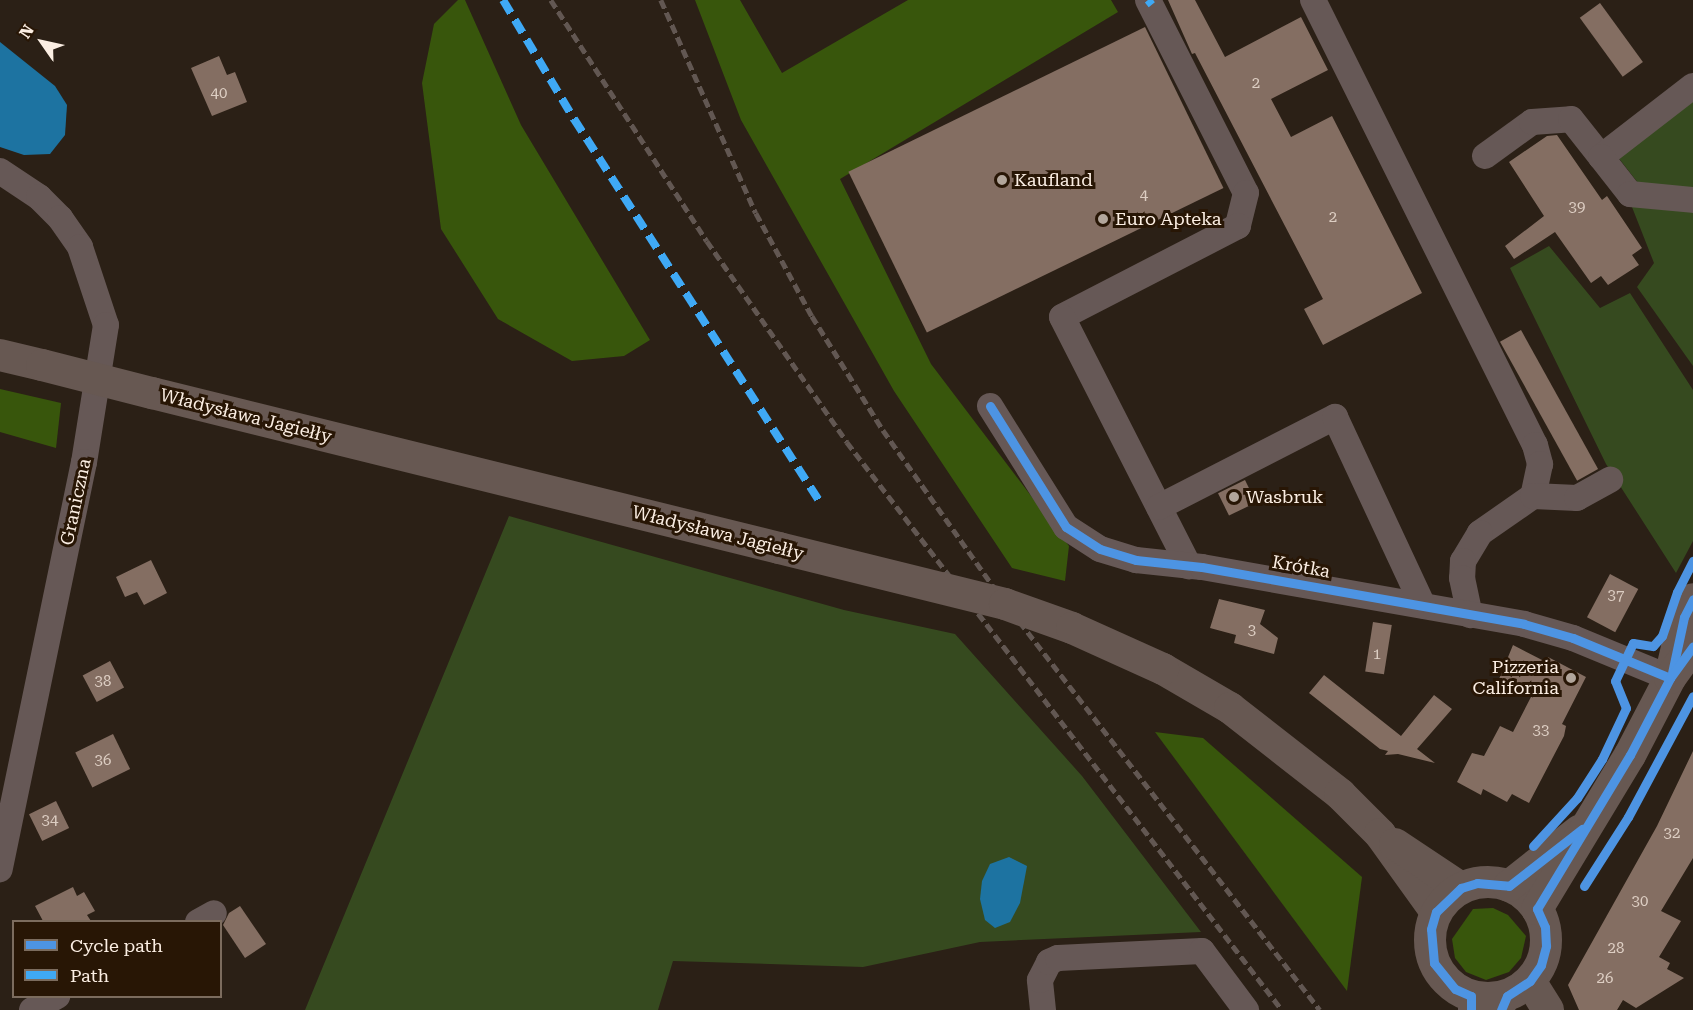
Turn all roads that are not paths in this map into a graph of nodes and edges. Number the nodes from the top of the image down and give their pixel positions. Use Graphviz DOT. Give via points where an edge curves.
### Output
graph roads {
  1 [pos="1313,0"];
  2 [pos="1150,3"];
  3 [pos="1693,86"];
  4 [pos="1485,156"];
  5 [pos="1601,157"];
  6 [pos="0,171"];
  7 [pos="1693,200"];
  8 [pos="0,355"];
  9 [pos="990,406"];
  10 [pos="1610,480"];
  11 [pos="1533,496"];
  12 [pos="1159,507"];
  13 [pos="1190,566"];
  14 [pos="1693,599"];
  15 [pos="1423,606"];
  16 [pos="1470,615"];
  17 [pos="1693,646"];
  18 [pos="1670,678"];
  19 [pos="1587,825"];
  20 [pos="1380,834"];
  21 [pos="3,836"];
  22 [pos="0,869"];
  23 [pos="1509,886"];
  24 [pos="1461,888"];
  25 [pos="1538,909"];
  26 [pos="1436,912"];
  27 [pos="53,998"];
  28 [pos="1514,999"];
  29 [pos="1471,1003"];
  30 [pos="32,1010"];
  31 [pos="1043,1010"];
  32 [pos="1246,1010"];
  33 [pos="1548,1010"];
  1 -- 11 [label="street" via="1535,445 1540,464"];
  2 -- 12 [label="street" via="1246,193 1239,226 1062,317"];
  3 -- 5 [label="street"];
  4 -- 5 [label="street" via="1532,122 1571,119"];
  5 -- 7 [label="street" via="1630,194"];
  6 -- 21 [label="street, Graniczna" via="39,197 80,247 106,325 84,462"];
  8 -- 20 [label="main road, Władysława Jagiełły, bridge" via="1005,604 1072,628 1163,669 1230,708 1297,758"];
  9 -- 13 [label="street, Krótka" via="1054,510 1080,538 1136,560"];
  10 -- 11 [label="street" via="1577,498"];
  11 -- 16 [label="street" via="1480,533 1468,550 1462,578"];
  12 -- 13 [label="street"];
  12 -- 15 [label="street" via="1335,417"];
  13 -- 15 [label="street, Krótka"];
  14 -- 18 [label="main road" via="1684,617"];
  15 -- 16 [label="street, Krótka"];
  16 -- 18 [label="street, Krótka" via="1573,638"];
  17 -- 18 [label="main road"];
  18 -- 19 [label="main road"];
  19 -- 23 [label="main road"];
  19 -- 25 [label="main road"];
  20 -- 24 [label="main road, Władysława Jagiełły"];
  20 -- 26 [label="main road, Władysława Jagiełły"];
  21 -- 22 [label="street, Graniczna"];
  23 -- 24 [label="main road" via="1485,882"];
  23 -- 25 [label="main road"];
  24 -- 26 [label="main road"];
  25 -- 28 [label="main road" via="1545,927 1541,965"];
  26 -- 29 [label="main road" via="1430,946 1434,963"];
  27 -- 30 [label="street"];
  28 -- 29 [label="main road"];
  28 -- 33 [label="main road"];
  31 -- 32 [label="street" via="1040,980 1049,962 1059,958 1202,951"];
}
